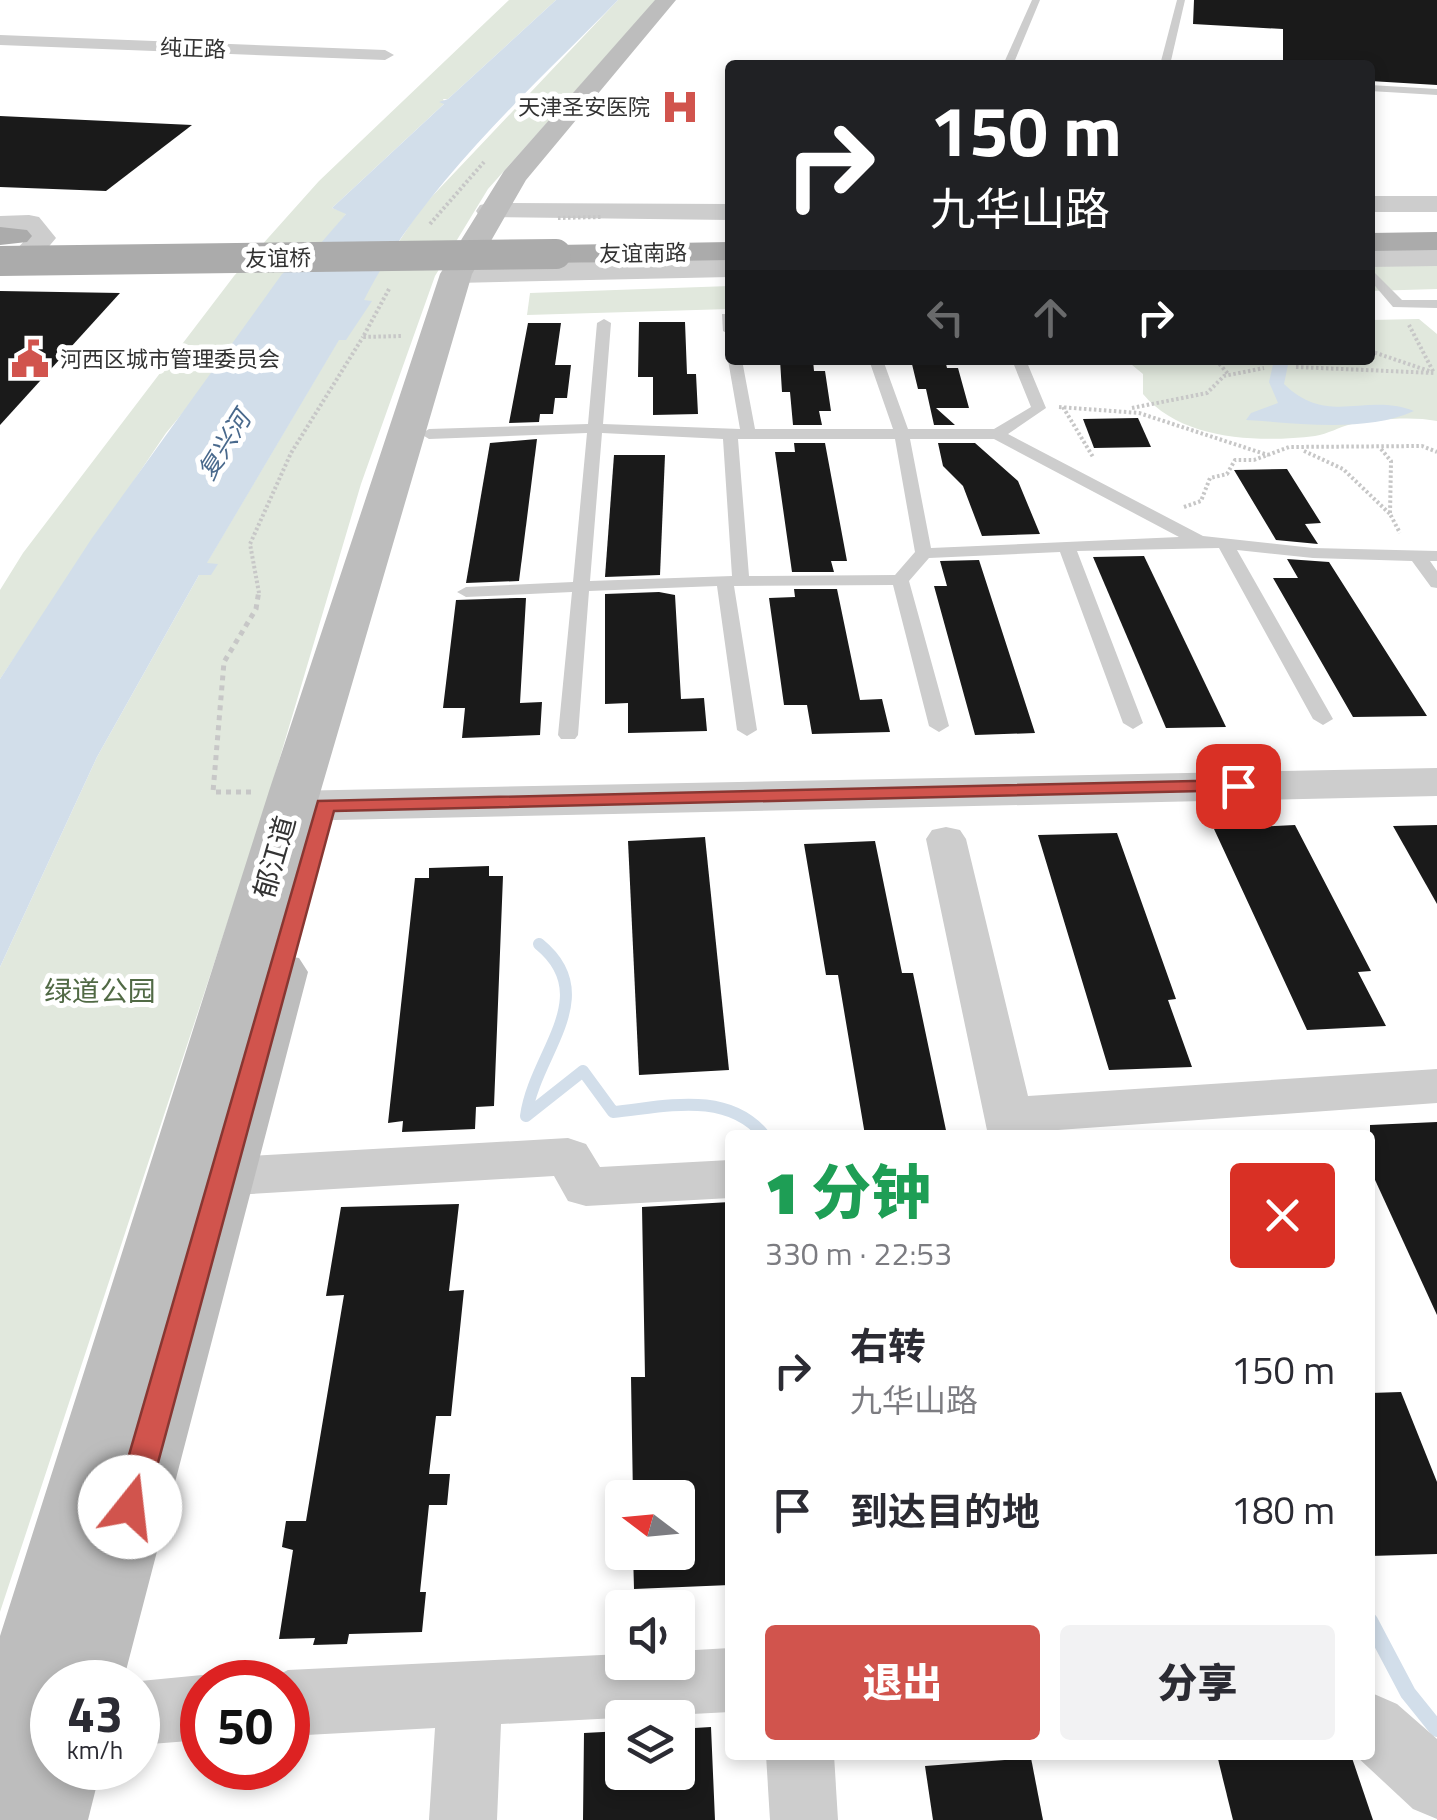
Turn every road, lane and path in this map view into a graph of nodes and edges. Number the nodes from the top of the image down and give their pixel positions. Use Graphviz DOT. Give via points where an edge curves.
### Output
graph roads {
  1 [pos="666,0"];
  2 [pos="680,0"];
  3 [pos="1036,0"];
  4 [pos="1181,0"];
  5 [pos="0,40"];
  6 [pos="385,55"];
  7 [pos="1010,60"];
  8 [pos="1166,60"];
  9 [pos="1375,88"];
  10 [pos="1437,92"];
  11 [pos="1375,204"];
  12 [pos="1437,204"];
  13 [pos="725,212"];
  14 [pos="1437,216"];
  15 [pos="1375,217"];
  16 [pos="1437,224"];
  17 [pos="725,225"];
  18 [pos="1375,225"];
  19 [pos="1437,233"];
  20 [pos="1375,234"];
  21 [pos="725,239"];
  22 [pos="561,241"];
  23 [pos="1437,241"];
  24 [pos="483,242"];
  25 [pos="1375,242"];
  26 [pos="3,244"];
  27 [pos="725,251"];
  28 [pos="1437,257"];
  29 [pos="1375,258"];
  30 [pos="725,268"];
  31 [pos="1375,278"];
  32 [pos="1398,304"];
  33 [pos="1437,304"];
  34 [pos="604,323"];
  35 [pos="363,337"];
  36 [pos="1375,352"];
  37 [pos="736,365"];
  38 [pos="878,365"];
  39 [pos="1021,365"];
  40 [pos="1220,365"];
  41 [pos="1296,367"];
  42 [pos="1264,368"];
  43 [pos="1436,374"];
  44 [pos="1229,376"];
  45 [pos="1062,406"];
  46 [pos="1039,408"];
  47 [pos="1131,408"];
  48 [pos="596,428"];
  49 [pos="429,434"];
  50 [pos="730,434"];
  51 [pos="748,434"];
  52 [pos="902,434"];
  53 [pos="997,434"];
  54 [pos="1290,447"];
  55 [pos="1380,449"];
  56 [pos="1437,452"];
  57 [pos="1269,456"];
  58 [pos="1076,476"];
  59 [pos="1390,514"];
  60 [pos="1154,517"];
  61 [pos="1200,542"];
  62 [pos="1225,544"];
  63 [pos="1067,547"];
  64 [pos="924,553"];
  65 [pos="1428,557"];
  66 [pos="900,580"];
  67 [pos="733,582"];
  68 [pos="1437,583"];
  69 [pos="580,587"];
  70 [pos="466,592"];
  71 [pos="1323,719"];
  72 [pos="1132,722"];
  73 [pos="939,726"];
  74 [pos="747,730"];
  75 [pos="568,735"];
  76 [pos="1437,756"];
  77 [pos="1437,782"];
  78 [pos="308,791"];
  79 [pos="946,840"];
  80 [pos="1437,1086"];
  81 [pos="1010,1125"];
  82 [pos="200,1178"];
  83 [pos="725,1179"];
  84 [pos="57,1660"];
  85 [pos="87,1660"];
  86 [pos="725,1680"];
  87 [pos="470,1692"];
  88 [pos="310,1702"];
  89 [pos="1375,1728"];
  90 [pos="800,1760"];
  91 [pos="1437,1785"];
  92 [pos="38,1790"];
  93 [pos="42,1820"];
  94 [pos="462,1820"];
  95 [pos="804,1820"];
  1 -- 24 [label="main road, 郁江道"];
  2 -- 24 [label="main road, 郁江道"];
  3 -- 7 [label="lane"];
  4 -- 8 [label="lane"];
  5 -- 6 [label="street, 纯正路"];
  9 -- 10 [label="lane"];
  11 -- 12 [label="street"];
  13 -- 24 [label="street"];
  14 -- 15 [label="main road"];
  16 -- 18 [label="street"];
  17 -- 22 [label="main road, 友谊南路"];
  19 -- 20 [label="street"];
  21 -- 24 [label="street"];
  22 -- 26 [label="main road, 友谊桥, bridge"];
  22 -- 27 [label="main road, 友谊南路"];
  23 -- 25 [label="main road"];
  24 -- 30 [label="street" via="678,268"];
  24 -- 49 [label="main road, 郁江道"];
  24 -- 78 [label="main road, 郁江道"];
  28 -- 29 [label="street"];
  31 -- 32 [label="lane"];
  32 -- 33 [label="lane"];
  32 -- 43 [label="path"];
  34 -- 48 [label="lane"];
  35 -- 78 [label="path" via="264,505 250,544 262,580 257,615 230,646 219,684 213,792"];
  36 -- 43 [label="path"];
  37 -- 51 [label="lane"];
  38 -- 52 [label="lane"];
  39 -- 46 [label="lane"];
  40 -- 44 [label="path"];
  41 -- 43 [label="path"];
  42 -- 44 [label="path"];
  44 -- 47 [label="path" via="1207,393"];
  45 -- 46 [label="path"];
  45 -- 47 [label="path"];
  45 -- 58 [label="path" via="1094,460 1095,469"];
  46 -- 53 [label="lane"];
  47 -- 57 [label="path"];
  48 -- 49 [label="lane"];
  48 -- 50 [label="lane"];
  48 -- 69 [label="lane"];
  49 -- 78 [label="main road, 郁江道"];
  50 -- 51 [label="lane"];
  50 -- 67 [label="lane"];
  51 -- 52 [label="lane"];
  52 -- 53 [label="lane"];
  52 -- 64 [label="lane"];
  53 -- 58 [label="lane"];
  54 -- 55 [label="path"];
  54 -- 57 [label="path"];
  54 -- 59 [label="path" via="1329,459"];
  55 -- 56 [label="path" via="1422,446"];
  55 -- 59 [label="path" via="1391,461"];
  57 -- 60 [label="path" via="1234,460 1227,474 1210,478 1201,501"];
  58 -- 60 [label="lane"];
  59 -- 65 [label="path"];
  60 -- 61 [label="lane"];
  61 -- 62 [label="lane"];
  61 -- 63 [label="lane"];
  62 -- 65 [label="lane"];
  62 -- 71 [label="lane"];
  63 -- 64 [label="lane"];
  63 -- 72 [label="lane"];
  64 -- 66 [label="lane"];
  65 -- 68 [label="lane"];
  66 -- 67 [label="lane"];
  66 -- 73 [label="lane"];
  67 -- 69 [label="lane"];
  67 -- 74 [label="lane"];
  69 -- 70 [label="lane"];
  69 -- 75 [label="lane"];
  76 -- 78 [label="street"];
  77 -- 78 [label="street"];
  78 -- 82 [label="main road, 郁江道"];
  79 -- 81 [label="street"];
  80 -- 81 [label="street"];
  82 -- 83 [label="street" via="568,1157 586,1187"];
  82 -- 84 [label="main road, 郁江道"];
  82 -- 85 [label="main road, 郁江道"];
  86 -- 87 [label="street"];
  87 -- 88 [label="street"];
  87 -- 94 [label="street"];
  89 -- 91 [label="street"];
  90 -- 95 [label="street"];
  92 -- 93 [label="main road, 郁江道"];
}
